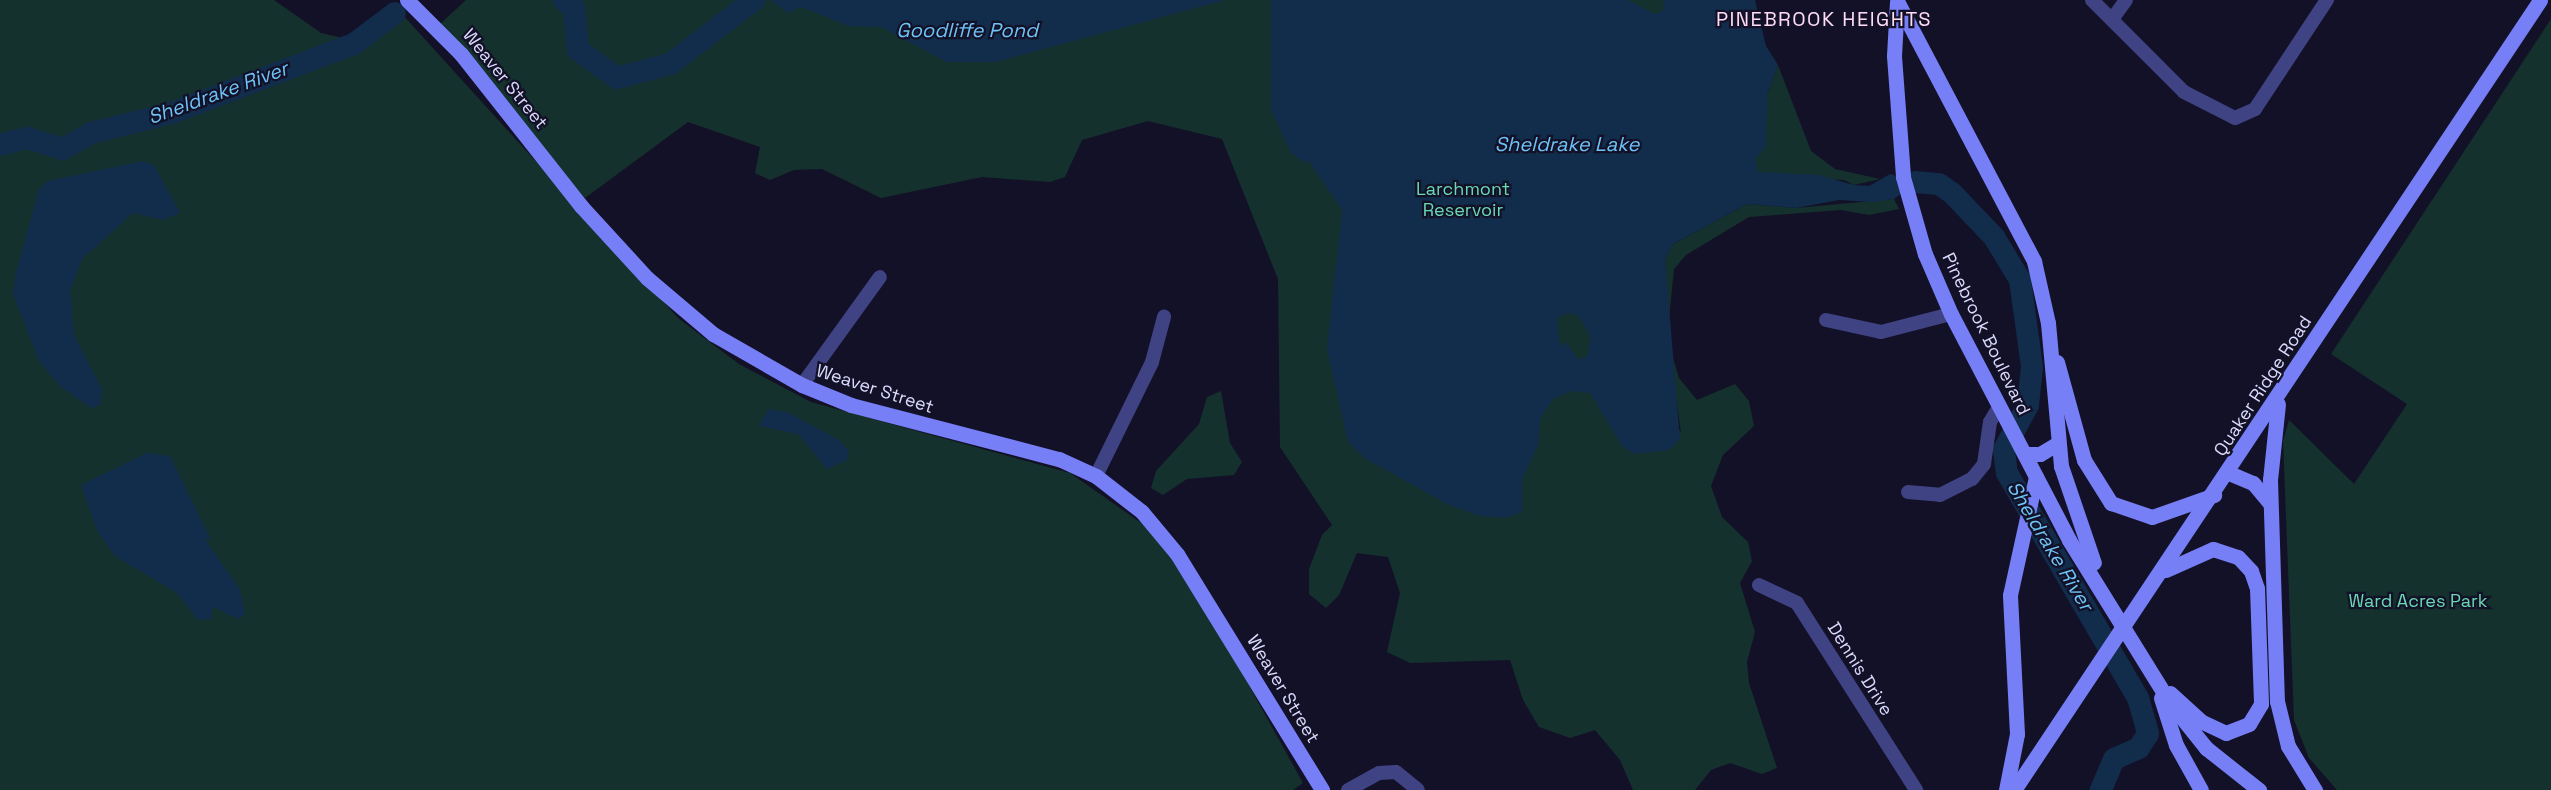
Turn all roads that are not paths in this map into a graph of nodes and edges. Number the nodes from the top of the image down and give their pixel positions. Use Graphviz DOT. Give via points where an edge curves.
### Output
graph roads {
  1 [pos="407,0"];
  2 [pos="1899,0"];
  3 [pos="2092,0"];
  4 [pos="2126,0"];
  5 [pos="2327,0"];
  6 [pos="2540,0"];
  7 [pos="2113,18"];
  8 [pos="880,277"];
  9 [pos="1951,314"];
  10 [pos="1164,317"];
  11 [pos="1826,320"];
  12 [pos="2050,339"];
  13 [pos="802,385"];
  14 [pos="2278,399"];
  15 [pos="1999,407"];
  16 [pos="2058,443"];
  17 [pos="2021,447"];
  18 [pos="2229,473"];
  19 [pos="2037,476"];
  20 [pos="1095,477"];
  21 [pos="1908,492"];
  22 [pos="2214,495"];
  23 [pos="2270,503"];
  24 [pos="2165,571"];
  25 [pos="1759,585"];
  26 [pos="2105,591"];
  27 [pos="2155,678"];
  28 [pos="1910,788"];
  29 [pos="1322,790"];
  30 [pos="1348,790"];
  31 [pos="1418,790"];
  32 [pos="2006,790"];
  33 [pos="2014,790"];
  34 [pos="2201,790"];
  35 [pos="2259,790"];
  36 [pos="2315,790"];
  1 -- 13 [label="street, Weaver Street" via="461,54 581,206 647,278 713,334"];
  2 -- 9 [label="street, Pinebrook Boulevard" via="1899,145 1911,211"];
  2 -- 12 [label="street, Pinebrook Boulevard" via="1942,94 2024,235 2041,283"];
  3 -- 7 [label="street"];
  4 -- 7 [label="street"];
  5 -- 7 [label="street" via="2255,109 2235,118 2206,108 2184,92"];
  6 -- 14 [label="street, Quaker Ridge Road"];
  8 -- 13 [label="street"];
  9 -- 11 [label="street" via="1889,332"];
  9 -- 15 [label="street, Pinebrook Boulevard"];
  10 -- 20 [label="street" via="1152,362"];
  12 -- 16 [label="street, Pinebrook Boulevard"];
  12 -- 22 [label="street" via="2079,447 2111,503 2152,517"];
  13 -- 20 [label="street, Weaver Street" via="905,422 1059,459"];
  14 -- 18 [label="street, Quaker Ridge Road"];
  14 -- 23 [label="street"];
  15 -- 17 [label="street, Pinebrook Boulevard"];
  15 -- 21 [label="street" via="1990,422 1984,464 1972,479 1940,495"];
  16 -- 17 [label="street" via="2040,454"];
  16 -- 26 [label="street, Pinebrook Boulevard" via="2069,499"];
  17 -- 19 [label="street, Pinebrook Boulevard"];
  18 -- 22 [label="street, Quaker Ridge Road"];
  18 -- 23 [label="street" via="2253,483"];
  19 -- 26 [label="street, Pinebrook Boulevard"];
  19 -- 32 [label="street" via="2008,611 2017,734"];
  20 -- 29 [label="street, Weaver Street" via="1142,512 1177,554"];
  22 -- 24 [label="street, Quaker Ridge Road"];
  23 -- 36 [label="street" via="2279,717 2295,761"];
  24 -- 27 [label="street" via="2213,549 2238,557 2251,571 2257,588 2261,704 2243,729 2217,732"];
  24 -- 33 [label="street, Quaker Ridge Road"];
  25 -- 28 [label="street, Dennis Drive" via="1797,603"];
  26 -- 27 [label="street, Pinebrook Boulevard"];
  27 -- 34 [label="street" via="2170,730"];
  27 -- 35 [label="street, Pinebrook Boulevard" via="2206,748"];
  30 -- 31 [label="street" via="1379,773 1396,772"];
}
